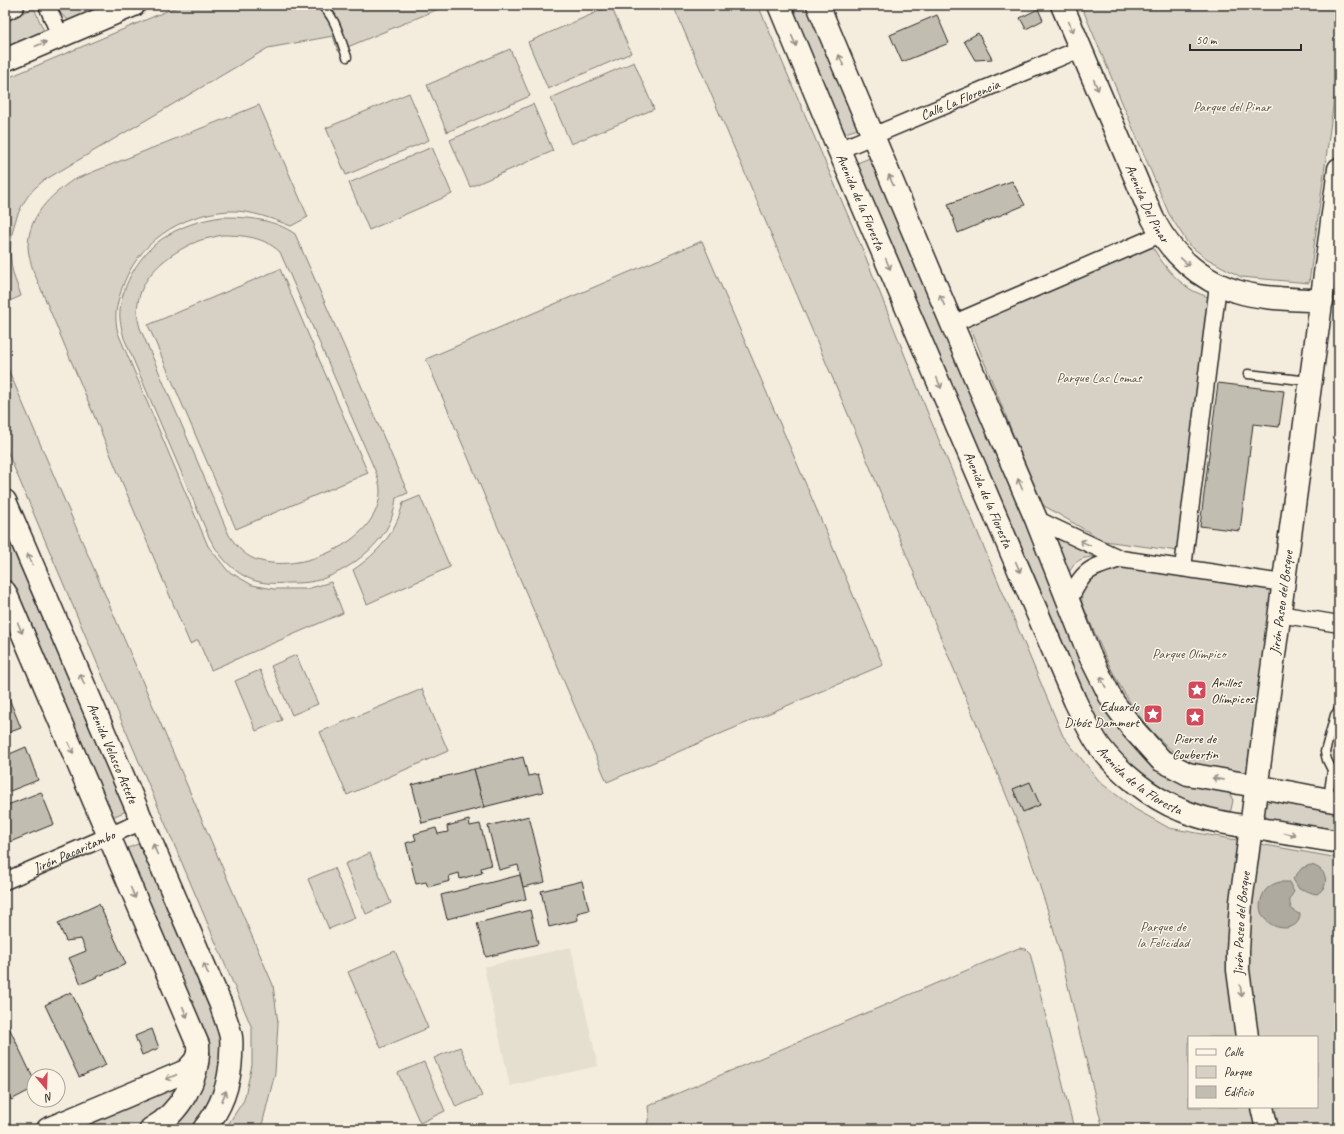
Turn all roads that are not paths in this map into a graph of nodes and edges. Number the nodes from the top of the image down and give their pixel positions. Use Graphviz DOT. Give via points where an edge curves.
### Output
graph roads {
  1 [pos="13,5"];
  2 [pos="47,5"];
  3 [pos="134,5"];
  4 [pos="321,5"];
  5 [pos="778,5"];
  6 [pos="818,5"];
  7 [pos="1062,5"];
  8 [pos="5,9"];
  9 [pos="60,36"];
  10 [pos="1080,49"];
  11 [pos="347,57"];
  12 [pos="5,60"];
  13 [pos="873,136"];
  14 [pos="839,150"];
  15 [pos="1339,168"];
  16 [pos="1161,234"];
  17 [pos="1218,285"];
  18 [pos="1322,301"];
  19 [pos="952,324"];
  20 [pos="1248,374"];
  21 [pos="1311,381"];
  22 [pos="5,500"];
  23 [pos="1036,519"];
  24 [pos="1121,559"];
  25 [pos="1183,568"];
  26 [pos="1283,583"];
  27 [pos="5,592"];
  28 [pos="1069,600"];
  29 [pos="1279,614"];
  30 [pos="1339,624"];
  31 [pos="1339,710"];
  32 [pos="1336,769"];
  33 [pos="1256,786"];
  34 [pos="1333,801"];
  35 [pos="143,821"];
  36 [pos="1251,827"];
  37 [pos="108,836"];
  38 [pos="1339,842"];
  39 [pos="5,881"];
  40 [pos="1247,1036"];
  41 [pos="198,1053"];
  42 [pos="1262,1108"];
  43 [pos="48,1129"];
  44 [pos="151,1129"];
  45 [pos="204,1129"];
  46 [pos="1267,1129"];
  1 -- 8 [label="main road"];
  2 -- 9 [label="street"];
  3 -- 9 [label="main road"];
  4 -- 11 [label="lane" via="333,20"];
  5 -- 14 [label="main road, Avenida de la Floresta, one-way"];
  13 -- 6 [label="main road, Avenida de la Floresta, one-way"];
  7 -- 10 [label="main road, Avenida Del Pinar, one-way"];
  12 -- 9 [label="main road, one-way"];
  10 -- 13 [label="street, Calle La Florencia"];
  10 -- 16 [label="main road, Avenida Del Pinar, one-way"];
  13 -- 14 [label="street, Calle La Florencia"];
  19 -- 13 [label="main road, Avenida de la Floresta, one-way"];
  14 -- 36 [label="main road, Avenida de la Floresta, one-way" via="1075,701 1100,747 1116,765 1157,798 1180,810 1214,821"];
  15 -- 18 [label="main road, Jirón Paseo del Bosque"];
  16 -- 17 [label="main road, Avenida Del Pinar, one-way" via="1186,263"];
  16 -- 19 [label="street"];
  17 -- 18 [label="main road, Avenida Del Pinar" via="1255,295"];
  17 -- 25 [label="street"];
  18 -- 21 [label="main road, Jirón Paseo del Bosque"];
  23 -- 19 [label="main road, Avenida de la Floresta, one-way"];
  20 -- 21 [label="lane"];
  21 -- 26 [label="main road, Jirón Paseo del Bosque"];
  35 -- 22 [label="main road, Avenida Velasco Astete, one-way"];
  24 -- 23 [label="street, one-way"];
  23 -- 28 [label="main road, Avenida de la Floresta"];
  24 -- 25 [label="street"];
  24 -- 28 [label="street" via="1087,571 1078,581"];
  25 -- 26 [label="street"];
  26 -- 29 [label="main road, Jirón Paseo del Bosque"];
  27 -- 37 [label="main road, one-way"];
  33 -- 28 [label="main road, Avenida de la Floresta, one-way" via="1188,774 1161,760 1133,730 1114,702 1089,654"];
  29 -- 30 [label="street"];
  29 -- 33 [label="main road, Jirón Paseo del Bosque"];
  31 -- 32 [label="lane" via="1335,715 1325,752 1326,760"];
  32 -- 34 [label="lane"];
  33 -- 34 [label="main road, Avenida de la Floresta"];
  33 -- 36 [label="main road, Jirón Paseo del Bosque"];
  35 -- 37 [label="street, Jirón Pacaritambo"];
  45 -- 35 [label="main road, Avenida Velasco Astete, one-way" via="219,1107 229,1082 231,1038 221,1005"];
  36 -- 38 [label="main road, Avenida de la Floresta, one-way"];
  36 -- 40 [label="main road, Jirón Paseo del Bosque, one-way" via="1241,902 1238,950 1238,970"];
  37 -- 39 [label="street, Jirón Pacaritambo"];
  37 -- 41 [label="main road, one-way" via="191,1026 198,1045"];
  41 -- 43 [label="main road, one-way" via="196,1061 186,1071"];
  41 -- 44 [label="main road" via="194,1073 184,1096 172,1113"];
  42 -- 46 [label="main road"];
}
